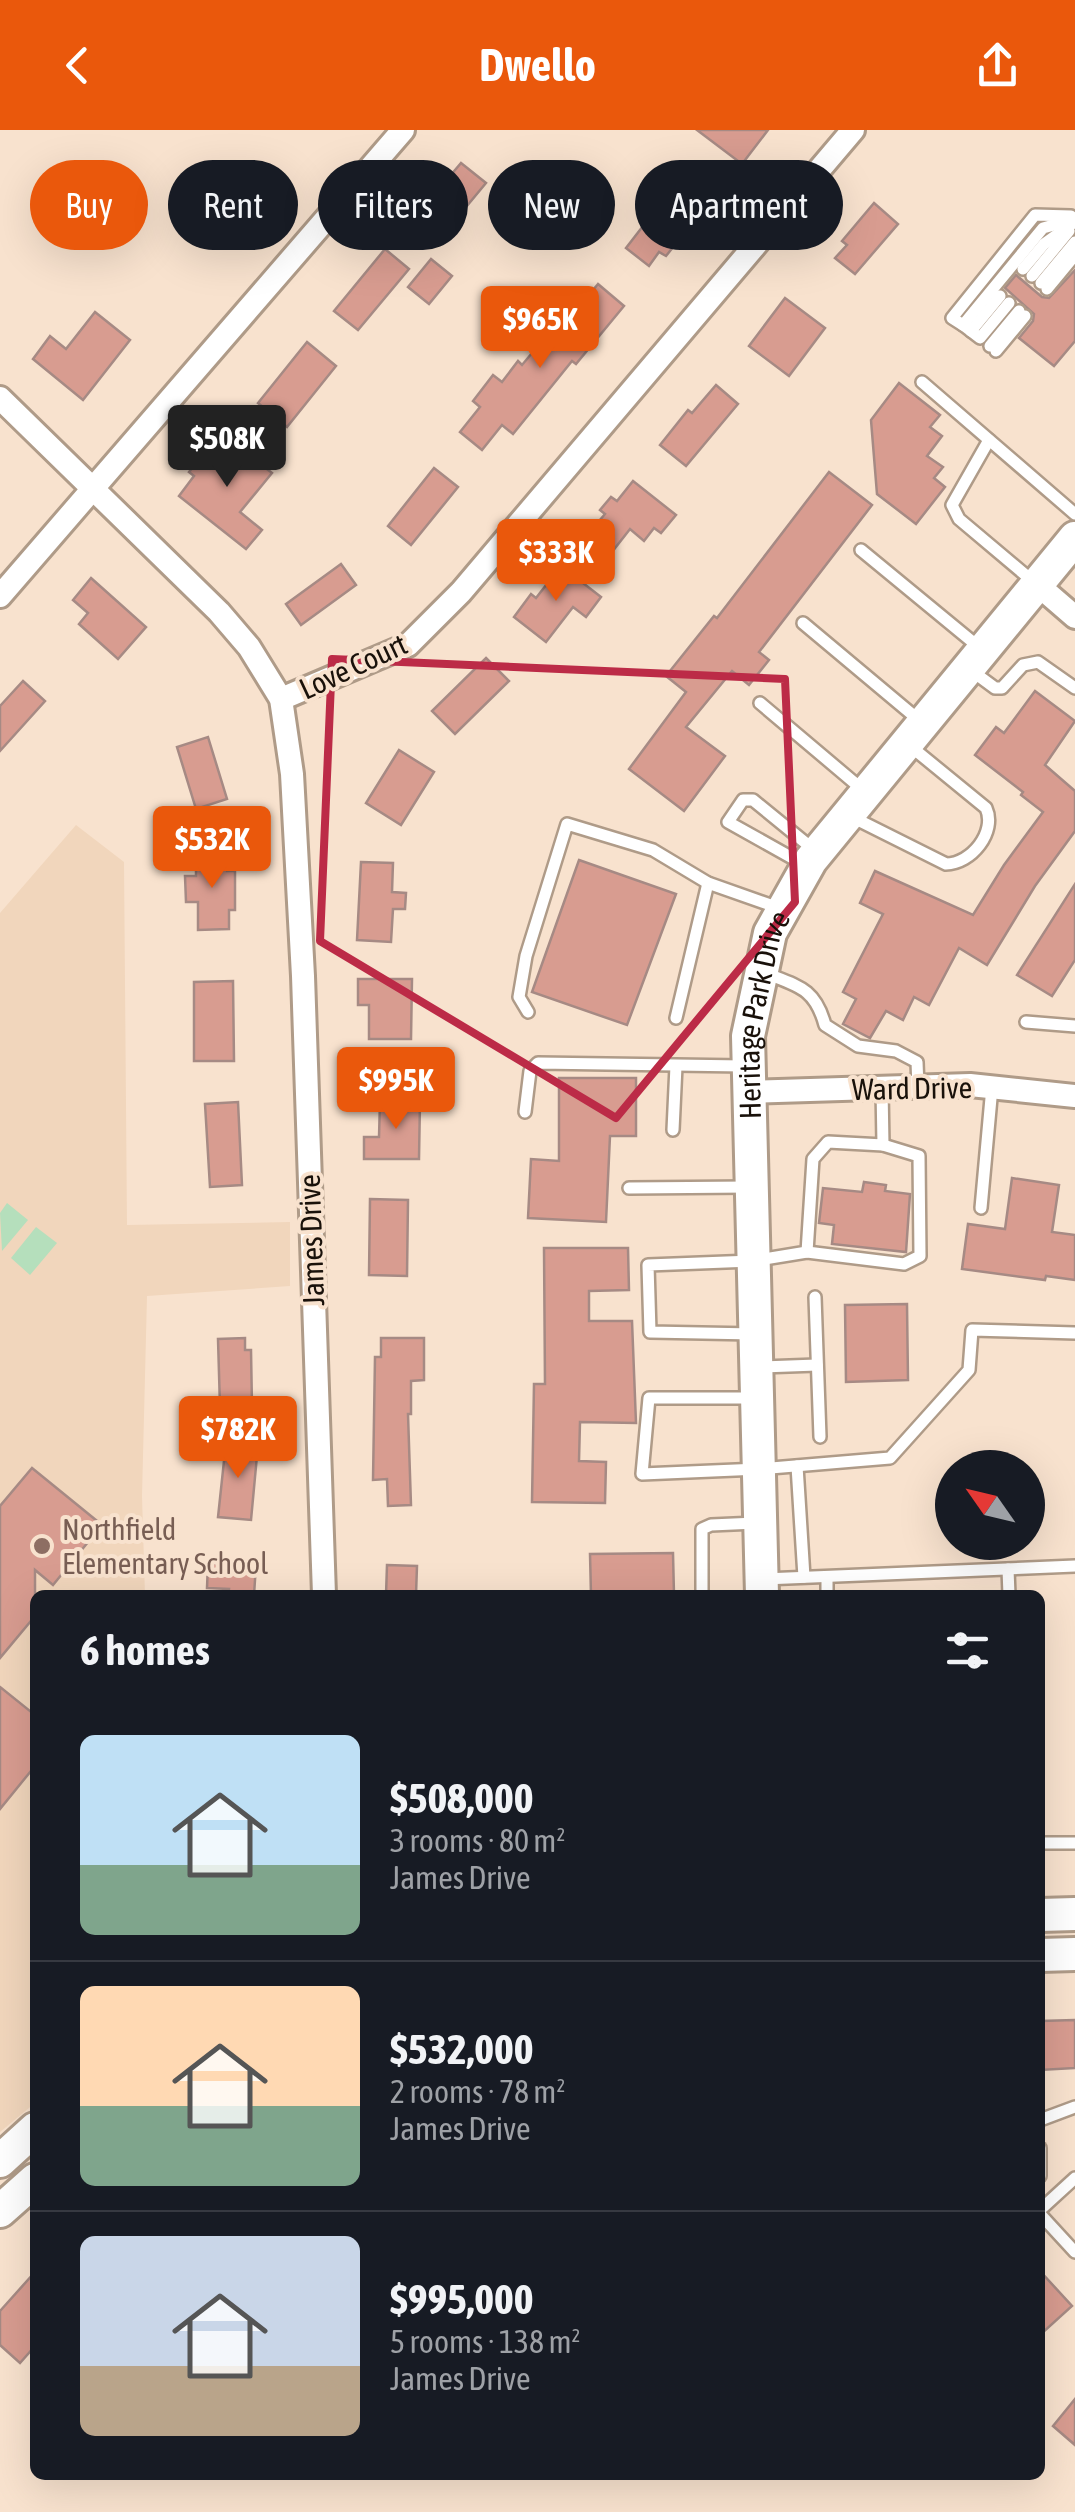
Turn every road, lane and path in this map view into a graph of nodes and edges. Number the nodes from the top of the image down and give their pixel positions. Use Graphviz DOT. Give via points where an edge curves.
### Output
graph roads {
  1 [pos="402,130"];
  2 [pos="853,130"];
  3 [pos="1075,220"];
  4 [pos="1075,242"];
  5 [pos="1075,254"];
  6 [pos="1036,279"];
  7 [pos="980,338"];
  8 [pos="922,382"];
  9 [pos="0,398"];
  10 [pos="989,440"];
  11 [pos="92,487"];
  12 [pos="1075,514"];
  13 [pos="1075,538"];
  14 [pos="861,550"];
  15 [pos="1038,585"];
  16 [pos="0,596"];
  17 [pos="1075,617"];
  18 [pos="803,623"];
  19 [pos="976,660"];
  20 [pos="1075,688"];
  21 [pos="281,698"];
  22 [pos="760,703"];
  23 [pos="915,734"];
  24 [pos="857,804"];
  25 [pos="812,859"];
  26 [pos="708,882"];
  27 [pos="783,909"];
  28 [pos="762,971"];
  29 [pos="528,1012"];
  30 [pos="676,1018"];
  31 [pos="1026,1022"];
  32 [pos="1075,1026"];
  33 [pos="676,1066"];
  34 [pos="748,1079"];
  35 [pos="918,1087"];
  36 [pos="992,1087"];
  37 [pos="882,1088"];
  38 [pos="1075,1096"];
  39 [pos="525,1112"];
  40 [pos="672,1130"];
  41 [pos="883,1145"];
  42 [pos="750,1187"];
  43 [pos="628,1188"];
  44 [pos="981,1208"];
  45 [pos="808,1252"];
  46 [pos="752,1261"];
  47 [pos="815,1297"];
  48 [pos="1075,1333"];
  49 [pos="818,1364"];
  50 [pos="755,1366"];
  51 [pos="820,1437"];
  52 [pos="798,1466"];
  53 [pos="759,1469"];
  54 [pos="760,1523"];
  55 [pos="1075,1566"];
  56 [pos="1008,1569"];
  57 [pos="804,1577"];
  58 [pos="827,1577"];
  59 [pos="762,1587"];
  60 [pos="324,1590"];
  61 [pos="702,1590"];
  62 [pos="827,1590"];
  63 [pos="1009,1590"];
  64 [pos="1045,1843"];
  65 [pos="1075,1843"];
  66 [pos="1075,1914"];
  67 [pos="1045,1915"];
  68 [pos="1075,1954"];
  69 [pos="1045,1955"];
  70 [pos="1075,2107"];
  71 [pos="1045,2118"];
  72 [pos="30,2134"];
  73 [pos="0,2161"];
  74 [pos="1075,2178"];
  75 [pos="30,2184"];
  76 [pos="1045,2207"];
  77 [pos="0,2211"];
  78 [pos="1045,2218"];
  79 [pos="1075,2252"];
  1 -- 11 [label="street"];
  2 -- 21 [label="street, Love Court" via="408,646"];
  3 -- 6 [label="lane"];
  3 -- 7 [label="lane" via="1043,228"];
  4 -- 6 [label="lane"];
  5 -- 6 [label="lane"];
  7 -- 7 [label="lane" via="1013,306"];
  8 -- 10 [label="lane"];
  9 -- 11 [label="street, James Drive"];
  10 -- 12 [label="lane"];
  10 -- 15 [label="lane" via="952,505 958,519"];
  11 -- 16 [label="street"];
  11 -- 21 [label="street, James Drive" via="219,612"];
  13 -- 15 [label="street, Heritage Park Drive"];
  14 -- 19 [label="lane"];
  15 -- 17 [label="street"];
  15 -- 19 [label="street, Heritage Park Drive"];
  18 -- 23 [label="lane"];
  19 -- 20 [label="lane" via="994,688 1023,665 1038,662"];
  19 -- 23 [label="street, Heritage Park Drive"];
  21 -- 60 [label="street, James Drive" via="303,976"];
  22 -- 24 [label="lane"];
  23 -- 24 [label="street, Heritage Park Drive"];
  23 -- 24 [label="lane" via="986,808 988,830 969,857 946,864"];
  24 -- 25 [label="street, Heritage Park Drive"];
  25 -- 25 [label="lane" via="728,822 743,800 753,800"];
  25 -- 27 [label="street, Heritage Park Drive"];
  26 -- 27 [label="lane"];
  26 -- 29 [label="lane" via="653,850 567,824 526,956 519,997"];
  26 -- 30 [label="lane"];
  27 -- 28 [label="street, Heritage Park Drive"];
  28 -- 34 [label="street, Heritage Park Drive" via="748,1036"];
  28 -- 35 [label="lane" via="808,990 825,1025 858,1046 896,1050 916,1062"];
  31 -- 32 [label="lane"];
  33 -- 34 [label="lane"];
  33 -- 39 [label="lane" via="538,1063 530,1072"];
  33 -- 40 [label="lane"];
  34 -- 37 [label="street, Ward Drive"];
  34 -- 42 [label="street, Heritage Park Drive"];
  35 -- 36 [label="street, Ward Drive"];
  35 -- 37 [label="street, Ward Drive"];
  36 -- 38 [label="street, Ward Drive"];
  36 -- 44 [label="lane"];
  37 -- 41 [label="lane"];
  41 -- 45 [label="lane" via="828,1142 813,1159"];
  41 -- 45 [label="lane" via="918,1156 920,1256 904,1264"];
  42 -- 43 [label="lane"];
  42 -- 46 [label="street, Heritage Park Drive"];
  45 -- 46 [label="lane"];
  46 -- 50 [label="street, Heritage Park Drive"];
  46 -- 50 [label="lane" via="648,1265 650,1332"];
  47 -- 49 [label="lane"];
  48 -- 52 [label="lane" via="972,1330 968,1370 890,1458"];
  49 -- 50 [label="lane"];
  49 -- 51 [label="lane"];
  50 -- 53 [label="street, Heritage Park Drive"];
  50 -- 53 [label="lane" via="649,1398 642,1474"];
  52 -- 53 [label="lane"];
  52 -- 57 [label="lane"];
  53 -- 54 [label="street, Heritage Park Drive"];
  54 -- 59 [label="street, Heritage Park Drive"];
  54 -- 61 [label="lane" via="702,1529"];
  55 -- 56 [label="lane"];
  56 -- 58 [label="lane"];
  56 -- 63 [label="lane"];
  57 -- 58 [label="lane"];
  57 -- 59 [label="lane"];
  58 -- 62 [label="lane"];
  64 -- 65 [label="lane"];
  66 -- 67 [label="street"];
  68 -- 69 [label="street"];
  70 -- 71 [label="lane"];
  72 -- 73 [label="street"];
  74 -- 76 [label="lane"];
  75 -- 77 [label="street"];
  78 -- 79 [label="lane"];
}
